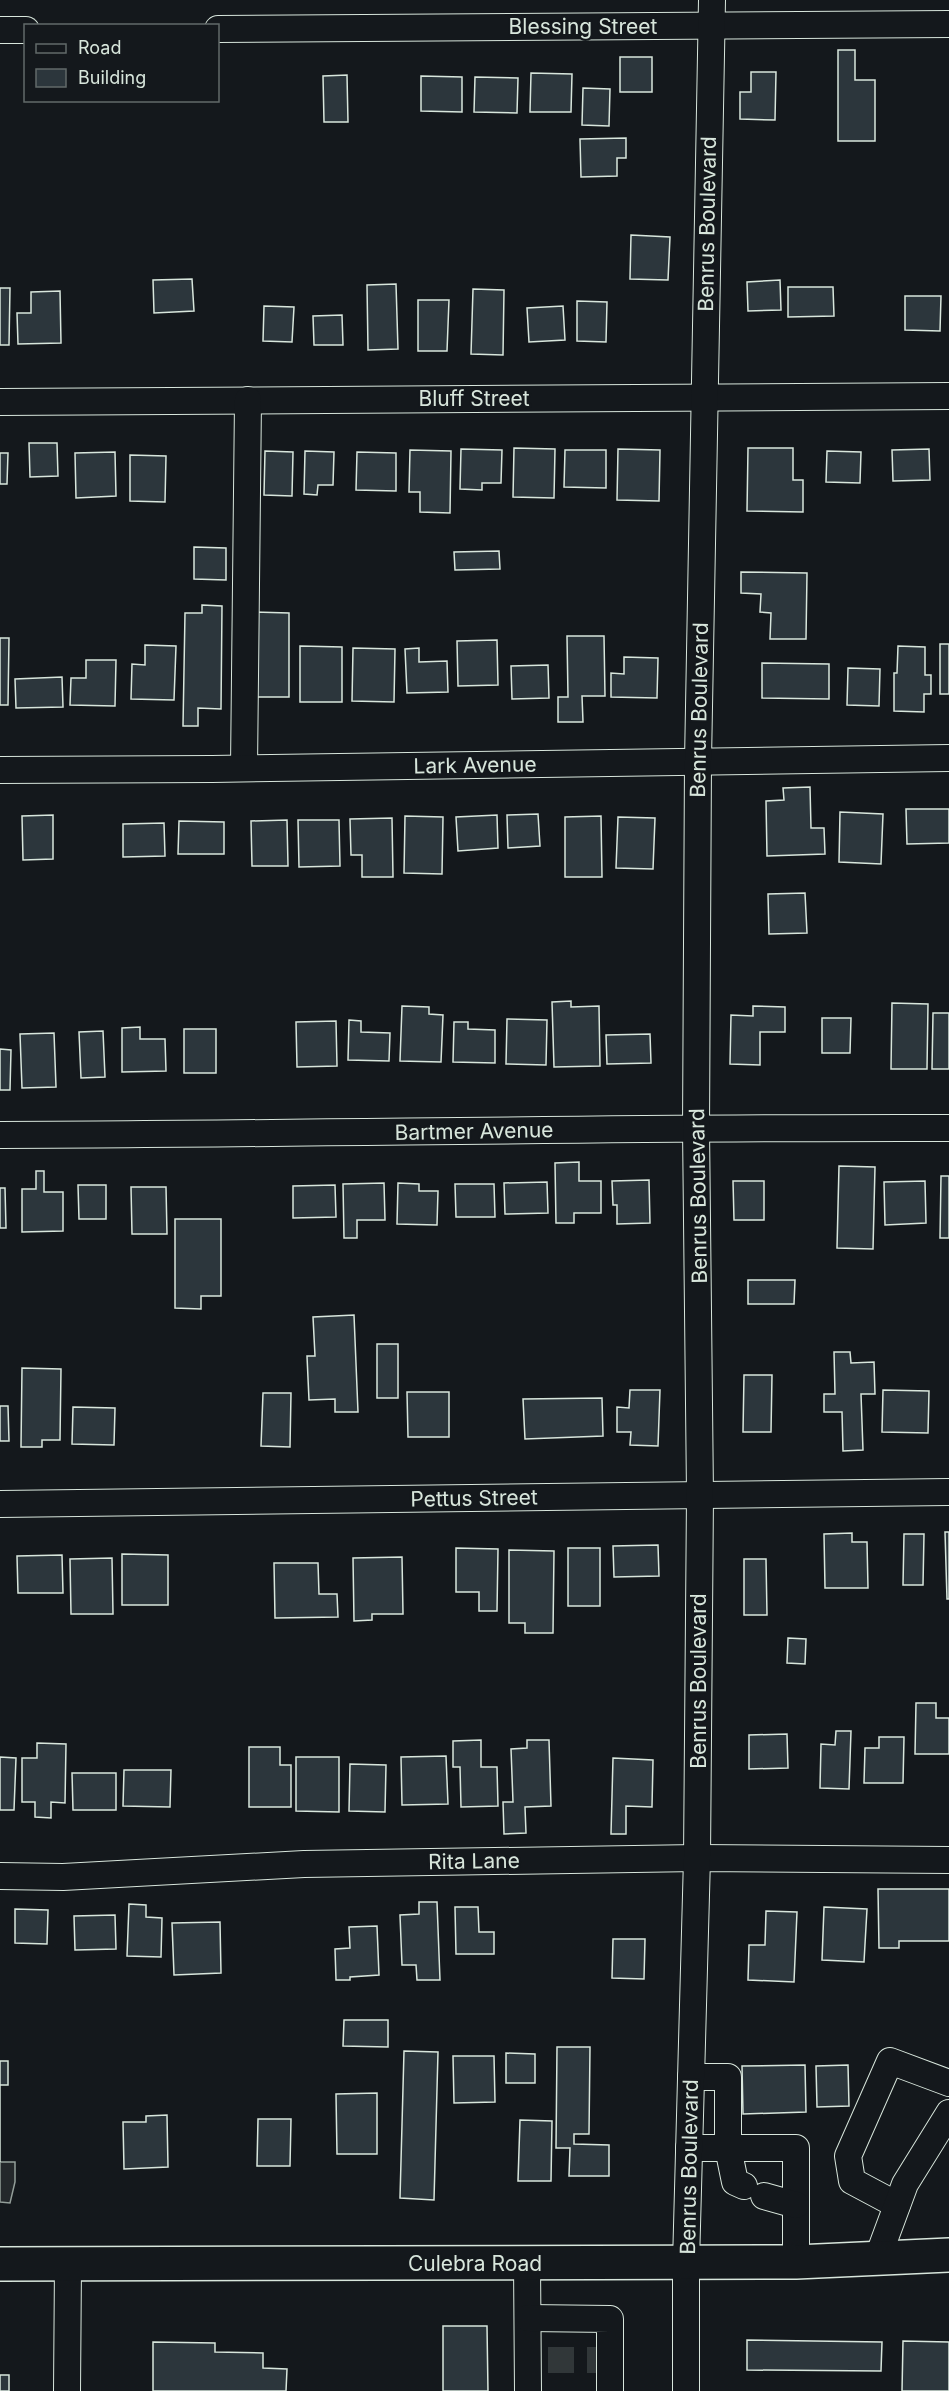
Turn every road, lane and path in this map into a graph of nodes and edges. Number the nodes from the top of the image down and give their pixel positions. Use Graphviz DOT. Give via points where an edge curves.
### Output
graph roads {
  1 [pos="711,0"];
  2 [pos="949,24"];
  3 [pos="711,25"];
  4 [pos="219,29"];
  5 [pos="0,30"];
  6 [pos="24,30"];
  7 [pos="949,396"];
  8 [pos="703,397"];
  9 [pos="248,400"];
  10 [pos="0,402"];
  11 [pos="949,758"];
  12 [pos="698,761"];
  13 [pos="244,768"];
  14 [pos="0,770"];
  15 [pos="696,1128"];
  16 [pos="949,1128"];
  17 [pos="0,1135"];
  18 [pos="949,1492"];
  19 [pos="700,1495"];
  20 [pos="0,1504"];
  21 [pos="697,1858"];
  22 [pos="949,1860"];
  23 [pos="0,1876"];
  24 [pos="691,2077"];
  25 [pos="949,2083"];
  26 [pos="949,2113"];
  27 [pos="689,2148"];
  28 [pos="728,2148"];
  29 [pos="796,2205"];
  30 [pos="897,2205"];
  31 [pos="949,2255"];
  32 [pos="878,2257"];
  33 [pos="796,2262"];
  34 [pos="527,2263"];
  35 [pos="686,2263"];
  36 [pos="0,2264"];
  37 [pos="68,2264"];
  38 [pos="528,2318"];
  39 [pos="67,2391"];
  40 [pos="528,2391"];
  41 [pos="610,2391"];
  42 [pos="686,2391"];
  1 -- 3 [label="street, Benrus Boulevard"];
  2 -- 3 [label="street, Blessing Street"];
  3 -- 4 [label="street, Blessing Street"];
  3 -- 8 [label="street, Benrus Boulevard"];
  5 -- 6 [label="street"];
  7 -- 8 [label="street, Bluff Street"];
  8 -- 9 [label="street, Bluff Street"];
  8 -- 12 [label="street, Benrus Boulevard"];
  9 -- 10 [label="street, Bluff Street"];
  9 -- 13 [label="street"];
  11 -- 12 [label="street, Lark Avenue"];
  12 -- 13 [label="street, Lark Avenue"];
  12 -- 15 [label="street, Benrus Boulevard"];
  13 -- 14 [label="street, Lark Avenue"];
  15 -- 16 [label="street, Bartmer Avenue"];
  15 -- 17 [label="street, Bartmer Avenue"];
  15 -- 19 [label="street, Benrus Boulevard"];
  18 -- 19 [label="street, Pettus Street"];
  19 -- 20 [label="street, Pettus Street"];
  19 -- 21 [label="street, Benrus Boulevard"];
  21 -- 22 [label="street, Rita Lane"];
  21 -- 23 [label="street, Rita Lane" via="304,1864 63,1877"];
  21 -- 24 [label="street, Benrus Boulevard"];
  24 -- 27 [label="street, Benrus Boulevard"];
  24 -- 28 [label="street" via="728,2077"];
  25 -- 30 [label="street" via="890,2061 848,2156 852,2181"];
  26 -- 30 [label="street" via="905,2184"];
  27 -- 28 [label="street"];
  27 -- 35 [label="street, Benrus Boulevard"];
  28 -- 29 [label="street" via="735,2182"];
  28 -- 29 [label="street" via="796,2148"];
  29 -- 33 [label="street"];
  30 -- 32 [label="street"];
  31 -- 32 [label="main road, Culebra Road"];
  32 -- 33 [label="main road, Culebra Road"];
  33 -- 35 [label="main road, Culebra Road"];
  34 -- 35 [label="main road, Culebra Road"];
  34 -- 37 [label="main road, Culebra Road"];
  34 -- 38 [label="street"];
  35 -- 42 [label="street, Benrus Boulevard"];
  36 -- 37 [label="main road, Culebra Road"];
  37 -- 39 [label="street"];
  38 -- 40 [label="street" via="538,2360"];
  38 -- 41 [label="street" via="610,2319 606,2361"];
}
